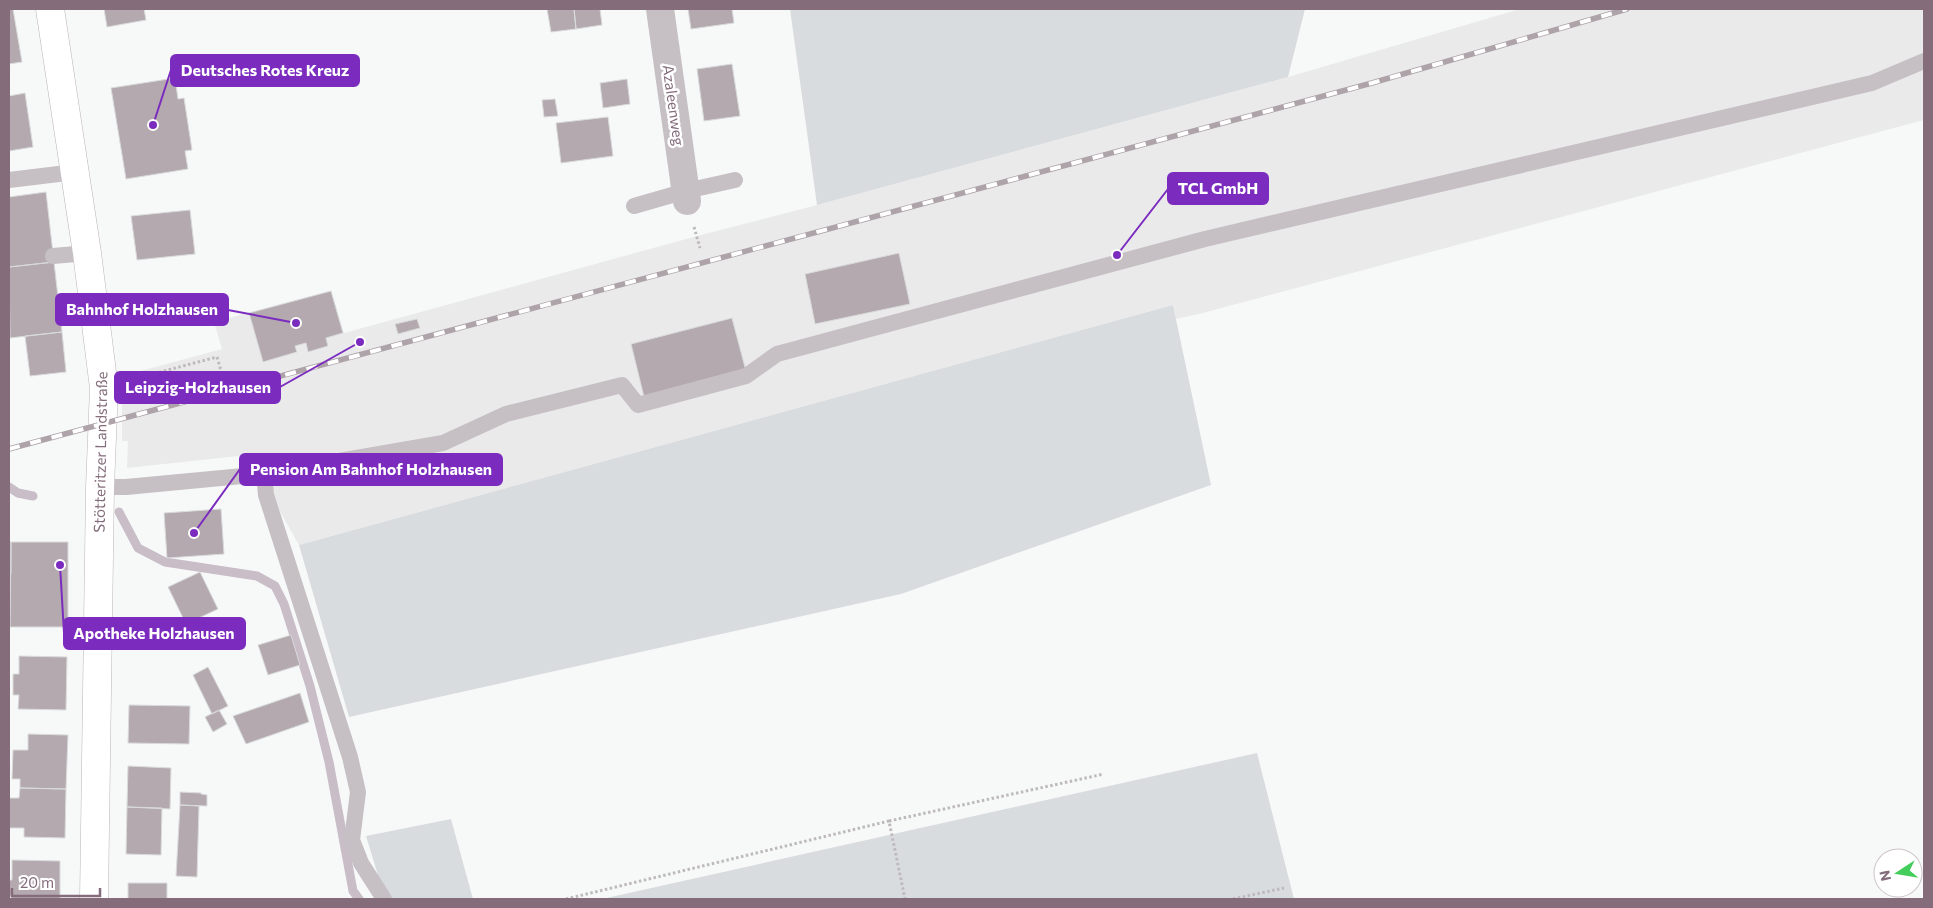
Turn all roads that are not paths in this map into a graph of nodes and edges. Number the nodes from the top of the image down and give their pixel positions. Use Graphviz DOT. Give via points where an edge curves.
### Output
graph roads {
  1 [pos="50,9"];
  2 [pos="660,9"];
  3 [pos="1924,61"];
  4 [pos="75,172"];
  5 [pos="9,180"];
  6 [pos="735,180"];
  7 [pos="687,196"];
  8 [pos="634,206"];
  9 [pos="88,253"];
  10 [pos="53,256"];
  11 [pos="264,474"];
  12 [pos="100,487"];
  13 [pos="94,899"];
  14 [pos="384,899"];
  1 -- 4 [label="main road, Stötteritzer Landstraße"];
  2 -- 7 [label="street, Azaleenweg"];
  3 -- 11 [label="lane" via="1872,83 1205,239 901,320 777,354 746,376 638,405 622,385 506,414 443,443"];
  4 -- 5 [label="lane"];
  4 -- 9 [label="main road, Stötteritzer Landstraße"];
  6 -- 7 [label="lane"];
  7 -- 8 [label="lane"];
  9 -- 10 [label="lane"];
  9 -- 12 [label="main road, Stötteritzer Landstraße" via="104,388"];
  11 -- 12 [label="lane"];
  11 -- 14 [label="lane" via="266,495 350,757 358,792 352,840 361,863"];
  12 -- 13 [label="main road, Stötteritzer Landstraße"];
}
